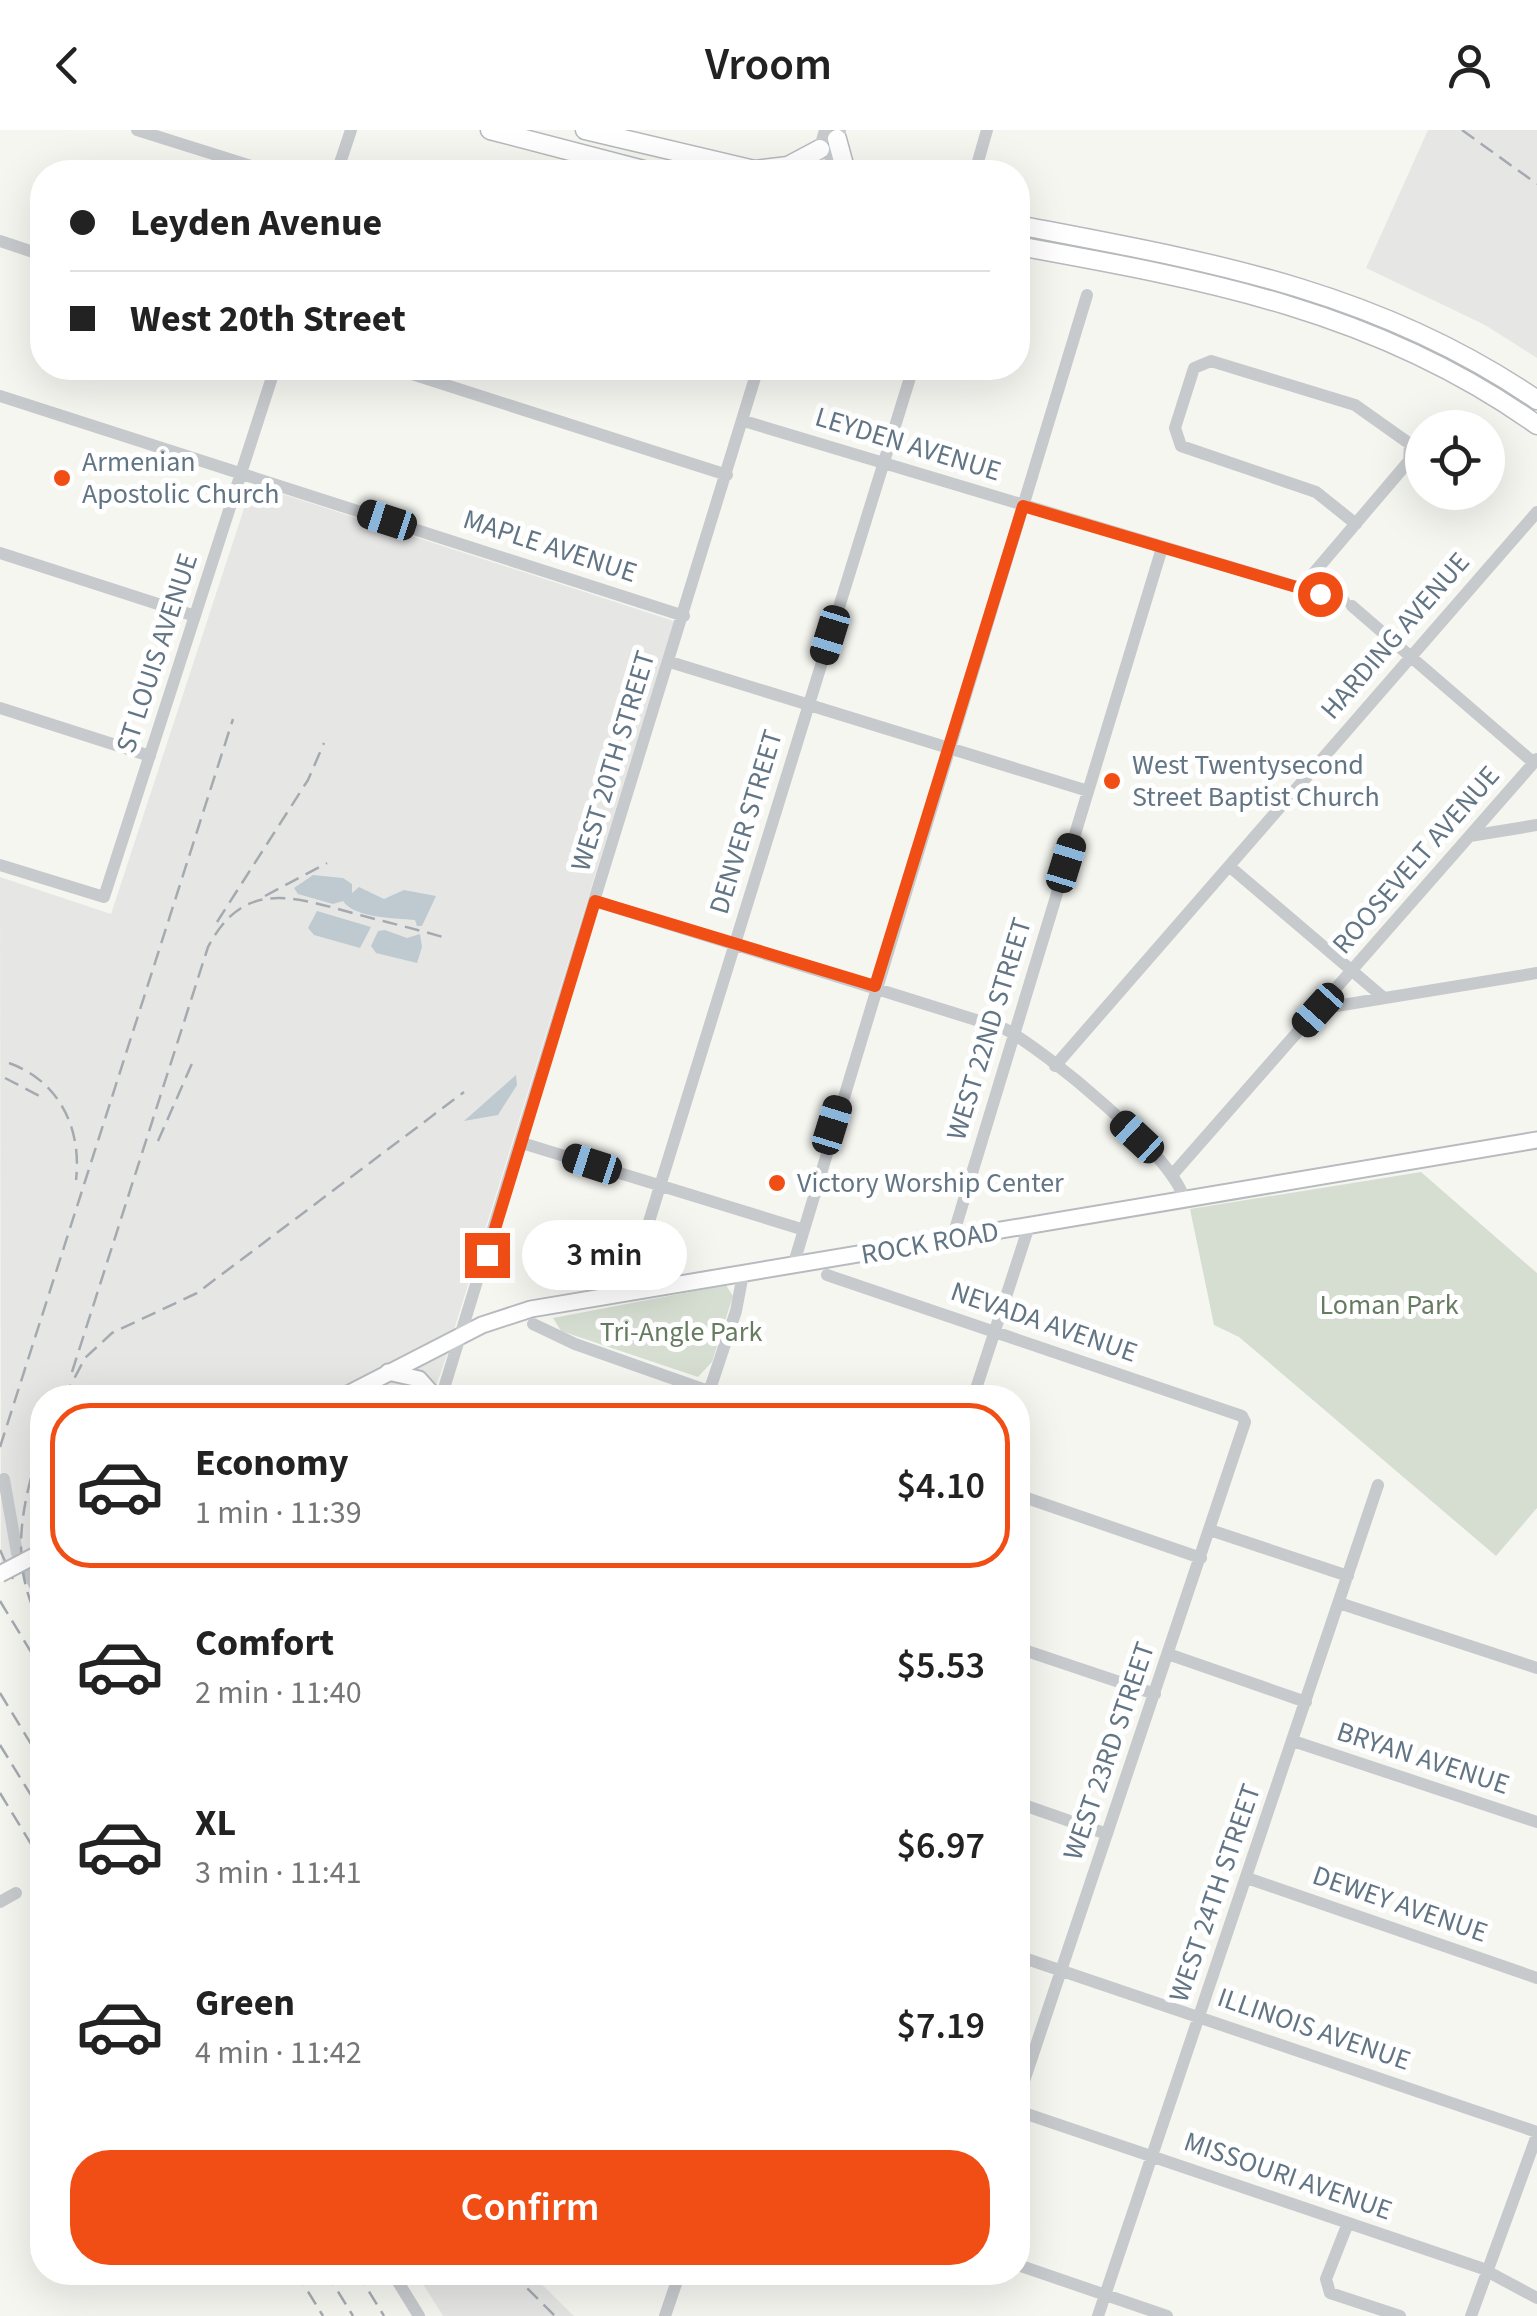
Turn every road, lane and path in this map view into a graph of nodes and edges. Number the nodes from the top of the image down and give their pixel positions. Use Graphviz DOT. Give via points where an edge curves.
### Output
graph roads {
  1 [pos="137,130"];
  2 [pos="350,130"];
  3 [pos="490,130"];
  4 [pos="585,130"];
  5 [pos="987,130"];
  6 [pos="834,133"];
  7 [pos="820,149"];
  8 [pos="232,160"];
  9 [pos="341,160"];
  10 [pos="605,160"];
  11 [pos="711,160"];
  12 [pos="799,160"];
  13 [pos="816,160"];
  14 [pos="829,160"];
  15 [pos="842,160"];
  16 [pos="978,160"];
  17 [pos="1030,228"];
  18 [pos="0,241"];
  19 [pos="1030,248"];
  20 [pos="30,251"];
  21 [pos="1087,295"];
  22 [pos="271,380"];
  23 [pos="430,380"];
  24 [pos="755,380"];
  25 [pos="910,380"];
  26 [pos="0,396"];
  27 [pos="1537,400"];
  28 [pos="744,421"];
  29 [pos="1537,425"];
  30 [pos="884,463"];
  31 [pos="241,474"];
  32 [pos="727,475"];
  33 [pos="1023,506"];
  34 [pos="1537,512"];
  35 [pos="1356,524"];
  36 [pos="1162,548"];
  37 [pos="0,553"];
  38 [pos="1301,588"];
  39 [pos="196,616"];
  40 [pos="684,616"];
  41 [pos="1410,658"];
  42 [pos="670,662"];
  43 [pos="809,704"];
  44 [pos="0,708"];
  45 [pos="949,747"];
  46 [pos="150,756"];
  47 [pos="1535,761"];
  48 [pos="1088,791"];
  49 [pos="1537,825"];
  50 [pos="1470,836"];
  51 [pos="0,864"];
  52 [pos="1229,866"];
  53 [pos="595,901"];
  54 [pos="735,944"];
  55 [pos="1352,971"];
  56 [pos="1537,973"];
  57 [pos="875,986"];
  58 [pos="1384,998"];
  59 [pos="1318,1010"];
  60 [pos="1014,1034"];
  61 [pos="1055,1066"];
  62 [pos="1537,1140"];
  63 [pos="522,1142"];
  64 [pos="1173,1174"];
  65 [pos="660,1186"];
  66 [pos="1184,1199"];
  67 [pos="1029,1226"];
  68 [pos="801,1230"];
  69 [pos="952,1239"];
  70 [pos="793,1266"];
  71 [pos="742,1274"];
  72 [pos="827,1274"];
  73 [pos="634,1292"];
  74 [pos="533,1324"];
  75 [pos="995,1332"];
  76 [pos="461,1335"];
  77 [pos="388,1372"];
  78 [pos="364,1385"];
  79 [pos="425,1385"];
  80 [pos="443,1385"];
  81 [pos="684,1385"];
  82 [pos="711,1385"];
  83 [pos="977,1385"];
  84 [pos="1244,1419"];
  85 [pos="4,1478"];
  86 [pos="1378,1484"];
  87 [pos="1030,1500"];
  88 [pos="1210,1530"];
  89 [pos="30,1558"];
  90 [pos="1201,1558"];
  91 [pos="0,1574"];
  92 [pos="30,1576"];
  93 [pos="1348,1576"];
  94 [pos="1339,1602"];
  95 [pos="1030,1652"];
  96 [pos="1168,1654"];
  97 [pos="1537,1668"];
  98 [pos="1154,1694"];
  99 [pos="1306,1702"];
  100 [pos="1293,1741"];
  101 [pos="1030,1808"];
  102 [pos="1537,1822"];
  103 [pos="1107,1834"];
  104 [pos="1247,1878"];
  105 [pos="16,1894"];
  106 [pos="0,1902"];
  107 [pos="1030,1960"];
  108 [pos="1060,1971"];
  109 [pos="1537,1978"];
  110 [pos="1199,2017"];
  111 [pos="1030,2063"];
  112 [pos="1030,2115"];
  113 [pos="1537,2133"];
  114 [pos="1152,2156"];
  115 [pos="1348,2222"];
  116 [pos="1030,2269"];
  117 [pos="1488,2271"];
  118 [pos="400,2285"];
  119 [pos="676,2285"];
  120 [pos="1104,2295"];
  121 [pos="1537,2298"];
  122 [pos="418,2316"];
  123 [pos="665,2316"];
  124 [pos="1098,2316"];
  125 [pos="1167,2316"];
  126 [pos="1400,2316"];
  127 [pos="1471,2316"];
  1 -- 8 [label="street"];
  2 -- 9 [label="street"];
  3 -- 10 [label="highway"];
  4 -- 11 [label="highway"];
  5 -- 16 [label="street"];
  6 -- 7 [label="street"];
  6 -- 14 [label="street"];
  6 -- 15 [label="highway"];
  7 -- 12 [label="highway"];
  7 -- 13 [label="street"];
  17 -- 27 [label="highway" via="1308,287 1433,338"];
  18 -- 20 [label="street"];
  19 -- 29 [label="highway" via="1311,309 1434,362"];
  21 -- 33 [label="street"];
  22 -- 31 [label="street, ST LOUIS AVENUE"];
  23 -- 32 [label="street"];
  24 -- 28 [label="street, WEST 20TH STREET"];
  25 -- 30 [label="street, DENVER STREET"];
  26 -- 31 [label="street, MAPLE AVENUE"];
  28 -- 30 [label="street, LEYDEN AVENUE"];
  28 -- 32 [label="street, WEST 20TH STREET"];
  30 -- 33 [label="street, LEYDEN AVENUE"];
  30 -- 43 [label="street, DENVER STREET"];
  31 -- 39 [label="street, ST LOUIS AVENUE"];
  31 -- 40 [label="street, MAPLE AVENUE"];
  32 -- 40 [label="street, WEST 20TH STREET"];
  33 -- 36 [label="street, LEYDEN AVENUE"];
  33 -- 45 [label="street"];
  34 -- 41 [label="street, HARDING AVENUE"];
  35 -- 35 [label="street" via="1409,461 1406,440 1356,405 1211,361 1194,368 1175,428 1181,446 1316,492"];
  35 -- 38 [label="street"];
  36 -- 38 [label="street, LEYDEN AVENUE"];
  36 -- 48 [label="street, WEST 22ND STREET"];
  37 -- 39 [label="street"];
  38 -- 41 [label="street, LEYDEN AVENUE" via="1348,604"];
  39 -- 46 [label="street, ST LOUIS AVENUE"];
  40 -- 42 [label="street, WEST 20TH STREET"];
  41 -- 47 [label="street"];
  41 -- 52 [label="street, HARDING AVENUE"];
  42 -- 43 [label="street"];
  42 -- 53 [label="street, WEST 20TH STREET"];
  43 -- 45 [label="street"];
  43 -- 54 [label="street, DENVER STREET"];
  44 -- 46 [label="street"];
  45 -- 48 [label="street"];
  45 -- 57 [label="street"];
  46 -- 51 [label="street, ST LOUIS AVENUE" via="104,897"];
  47 -- 50 [label="street, ROOSEVELT AVENUE"];
  48 -- 60 [label="street, WEST 22ND STREET"];
  49 -- 50 [label="street"];
  50 -- 55 [label="street, ROOSEVELT AVENUE"];
  52 -- 55 [label="street"];
  52 -- 61 [label="street, HARDING AVENUE"];
  53 -- 54 [label="street"];
  53 -- 63 [label="street, WEST 20TH STREET"];
  54 -- 57 [label="street"];
  54 -- 65 [label="street, DENVER STREET"];
  55 -- 58 [label="street"];
  55 -- 59 [label="street, ROOSEVELT AVENUE"];
  56 -- 58 [label="street"];
  57 -- 60 [label="street"];
  57 -- 68 [label="street"];
  58 -- 59 [label="street"];
  59 -- 64 [label="street, ROOSEVELT AVENUE"];
  60 -- 61 [label="street"];
  60 -- 69 [label="street, WEST 22ND STREET"];
  61 -- 64 [label="street"];
  62 -- 66 [label="main road, ROCK ROAD"];
  63 -- 65 [label="street"];
  63 -- 76 [label="street, WEST 20TH STREET"];
  64 -- 66 [label="street"];
  65 -- 68 [label="street"];
  65 -- 73 [label="street, DENVER STREET"];
  66 -- 67 [label="main road, ROCK ROAD"];
  67 -- 69 [label="main road, ROCK ROAD"];
  67 -- 75 [label="street"];
  68 -- 70 [label="street"];
  69 -- 70 [label="main road, ROCK ROAD"];
  70 -- 71 [label="main road, ROCK ROAD"];
  71 -- 73 [label="main road, ROCK ROAD"];
  71 -- 82 [label="street"];
  72 -- 75 [label="street, NEVADA AVENUE"];
  73 -- 76 [label="main road, ROCK ROAD" via="531,1309"];
  74 -- 81 [label="street"];
  75 -- 83 [label="street"];
  75 -- 84 [label="street, NEVADA AVENUE"];
  76 -- 77 [label="main road, ROCK ROAD"];
  76 -- 80 [label="street, WEST 20TH STREET"];
  77 -- 78 [label="main road, ROCK ROAD"];
  77 -- 79 [label="main road"];
  84 -- 88 [label="street, WEST 23RD STREET"];
  85 -- 92 [label="street" via="17,1553"];
  86 -- 93 [label="street, WEST 24TH STREET"];
  87 -- 90 [label="street"];
  88 -- 90 [label="street, WEST 23RD STREET"];
  88 -- 93 [label="street"];
  89 -- 91 [label="main road, bridge"];
  90 -- 96 [label="street, WEST 23RD STREET"];
  93 -- 94 [label="street, WEST 24TH STREET"];
  94 -- 97 [label="street"];
  94 -- 99 [label="street, WEST 24TH STREET"];
  95 -- 98 [label="street"];
  96 -- 98 [label="street, WEST 23RD STREET"];
  96 -- 99 [label="street, BRYAN AVENUE"];
  98 -- 103 [label="street, WEST 23RD STREET"];
  99 -- 100 [label="street, WEST 24TH STREET"];
  100 -- 102 [label="street, BRYAN AVENUE"];
  100 -- 104 [label="street, WEST 24TH STREET"];
  101 -- 103 [label="street"];
  103 -- 108 [label="street, WEST 23RD STREET"];
  104 -- 109 [label="street, DEWEY AVENUE"];
  104 -- 110 [label="street, WEST 24TH STREET"];
  105 -- 106 [label="street"];
  107 -- 108 [label="street, ILLINOIS AVENUE"];
  108 -- 110 [label="street, ILLINOIS AVENUE"];
  108 -- 111 [label="street, WEST 23RD STREET"];
  110 -- 113 [label="street, ILLINOIS AVENUE"];
  110 -- 114 [label="street, WEST 24TH STREET"];
  112 -- 114 [label="street, MISSOURI AVENUE"];
  113 -- 117 [label="street"];
  114 -- 115 [label="street, MISSOURI AVENUE"];
  114 -- 120 [label="street, WEST 24TH STREET"];
  115 -- 117 [label="street, MISSOURI AVENUE"];
  115 -- 126 [label="street" via="1330,2294"];
  116 -- 120 [label="street"];
  117 -- 121 [label="street, MISSOURI AVENUE"];
  117 -- 127 [label="street"];
  118 -- 122 [label="street"];
  119 -- 123 [label="street"];
  120 -- 124 [label="street, WEST 24TH STREET"];
  120 -- 125 [label="street"];
}
